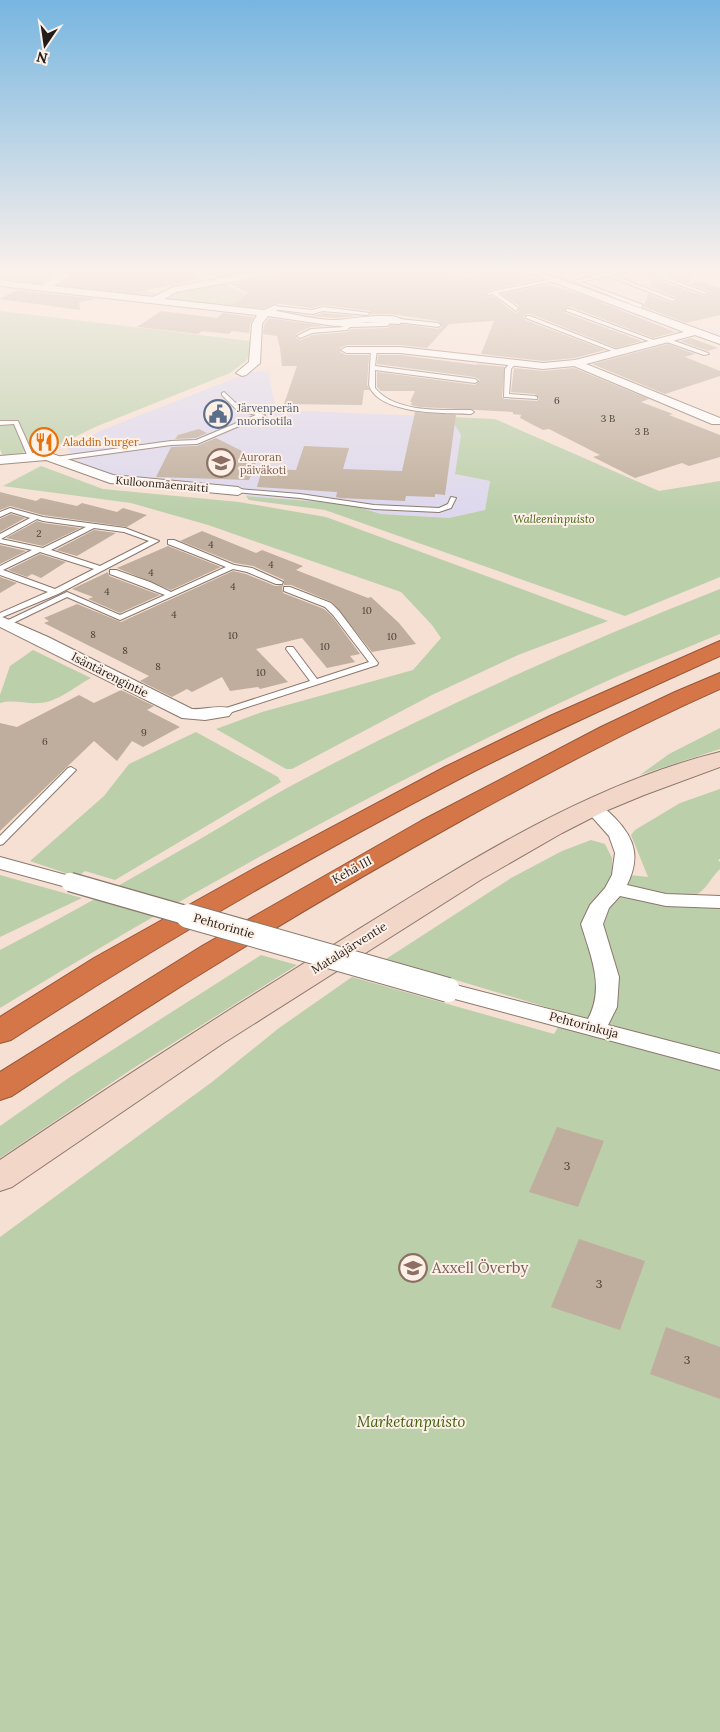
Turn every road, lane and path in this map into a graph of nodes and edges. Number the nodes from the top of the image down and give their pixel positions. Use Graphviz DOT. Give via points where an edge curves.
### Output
graph roads {
  1 [pos="255,351"];
  2 [pos="374,351"];
  3 [pos="400,351"];
  4 [pos="616,351"];
  5 [pos="623,351"];
  6 [pos="695,351"];
  7 [pos="619,352"];
  8 [pos="706,354"];
  9 [pos="575,363"];
  10 [pos="512,364"];
  11 [pos="374,368"];
  12 [pos="242,373"];
  13 [pos="476,381"];
  14 [pos="224,394"];
  15 [pos="535,398"];
  16 [pos="472,412"];
  17 [pos="716,421"];
  18 [pos="0,423"];
  19 [pos="31,457"];
  20 [pos="55,459"];
  21 [pos="0,460"];
  22 [pos="238,491"];
  23 [pos="453,498"];
  24 [pos="1,514"];
  25 [pos="36,517"];
  26 [pos="94,526"];
  27 [pos="0,539"];
  28 [pos="171,542"];
  29 [pos="40,550"];
  30 [pos="232,567"];
  31 [pos="101,569"];
  32 [pos="0,571"];
  33 [pos="113,572"];
  34 [pos="279,582"];
  35 [pos="288,589"];
  36 [pos="55,592"];
  37 [pos="171,595"];
  38 [pos="2,620"];
  39 [pos="720,648"];
  40 [pos="290,649"];
  41 [pos="720,680"];
  42 [pos="315,682"];
  43 [pos="223,712"];
  44 [pos="720,759"];
  45 [pos="71,770"];
  46 [pos="593,808"];
  47 [pos="0,842"];
  48 [pos="0,863"];
  49 [pos="615,889"];
  50 [pos="720,902"];
  51 [pos="448,990"];
  52 [pos="595,1028"];
  53 [pos="0,1032"];
  54 [pos="720,1062"];
  55 [pos="0,1088"];
  56 [pos="0,1178"];
  1 -- 12 [label="street" via="254,363"];
  2 -- 11 [label="lane"];
  3 -- 10 [label="street"];
  4 -- 7 [label="lane"];
  5 -- 7 [label="street"];
  6 -- 8 [label="lane"];
  7 -- 9 [label="street"];
  9 -- 10 [label="street"];
  9 -- 17 [label="street"];
  10 -- 15 [label="lane" via="508,369 506,396"];
  11 -- 13 [label="lane"];
  11 -- 16 [label="lane" via="373,390 401,407"];
  14 -- 20 [label="lane" via="239,409 262,415 197,442"];
  18 -- 19 [label="lane" via="16,422"];
  19 -- 20 [label="street, Kulloonmäenraitti"];
  19 -- 21 [label="street, Kulloonmäenraitti"];
  20 -- 22 [label="street, Kulloonmäenraitti" via="110,479"];
  22 -- 23 [label="lane" via="374,507 439,510 448,508"];
  24 -- 25 [label="lane" via="10,510"];
  25 -- 26 [label="lane"];
  25 -- 27 [label="lane"];
  26 -- 29 [label="lane"];
  26 -- 31 [label="lane" via="125,530 155,541"];
  27 -- 29 [label="lane"];
  28 -- 30 [label="lane"];
  29 -- 31 [label="lane"];
  29 -- 32 [label="lane"];
  30 -- 34 [label="lane"];
  30 -- 37 [label="lane"];
  31 -- 36 [label="lane"];
  32 -- 36 [label="lane"];
  33 -- 37 [label="lane"];
  35 -- 42 [label="lane" via="328,605 374,663"];
  36 -- 38 [label="lane"];
  37 -- 38 [label="lane" via="120,618 67,594"];
  38 -- 43 [label="street, Isäntärengintie" via="188,714"];
  39 -- 53 [label="highway" via="558,721 445,777 105,965"];
  40 -- 42 [label="lane"];
  41 -- 55 [label="highway, Kehä III" via="598,737 310,893"];
  42 -- 43 [label="lane"];
  44 -- 46 [label="main road, Matalajärventie"];
  45 -- 47 [label="lane"];
  46 -- 49 [label="street" via="624,841 625,867"];
  46 -- 56 [label="main road, Matalajärventie" via="554,826 442,891 258,1005 87,1116"];
  48 -- 51 [label="street, Pehtorintie, bridge"];
  49 -- 50 [label="street" via="666,900"];
  49 -- 52 [label="street" via="601,904 592,924 608,977 606,1007"];
  51 -- 52 [label="street, Pehtorinkuja"];
  52 -- 54 [label="street, Pehtorinkuja"];
}
